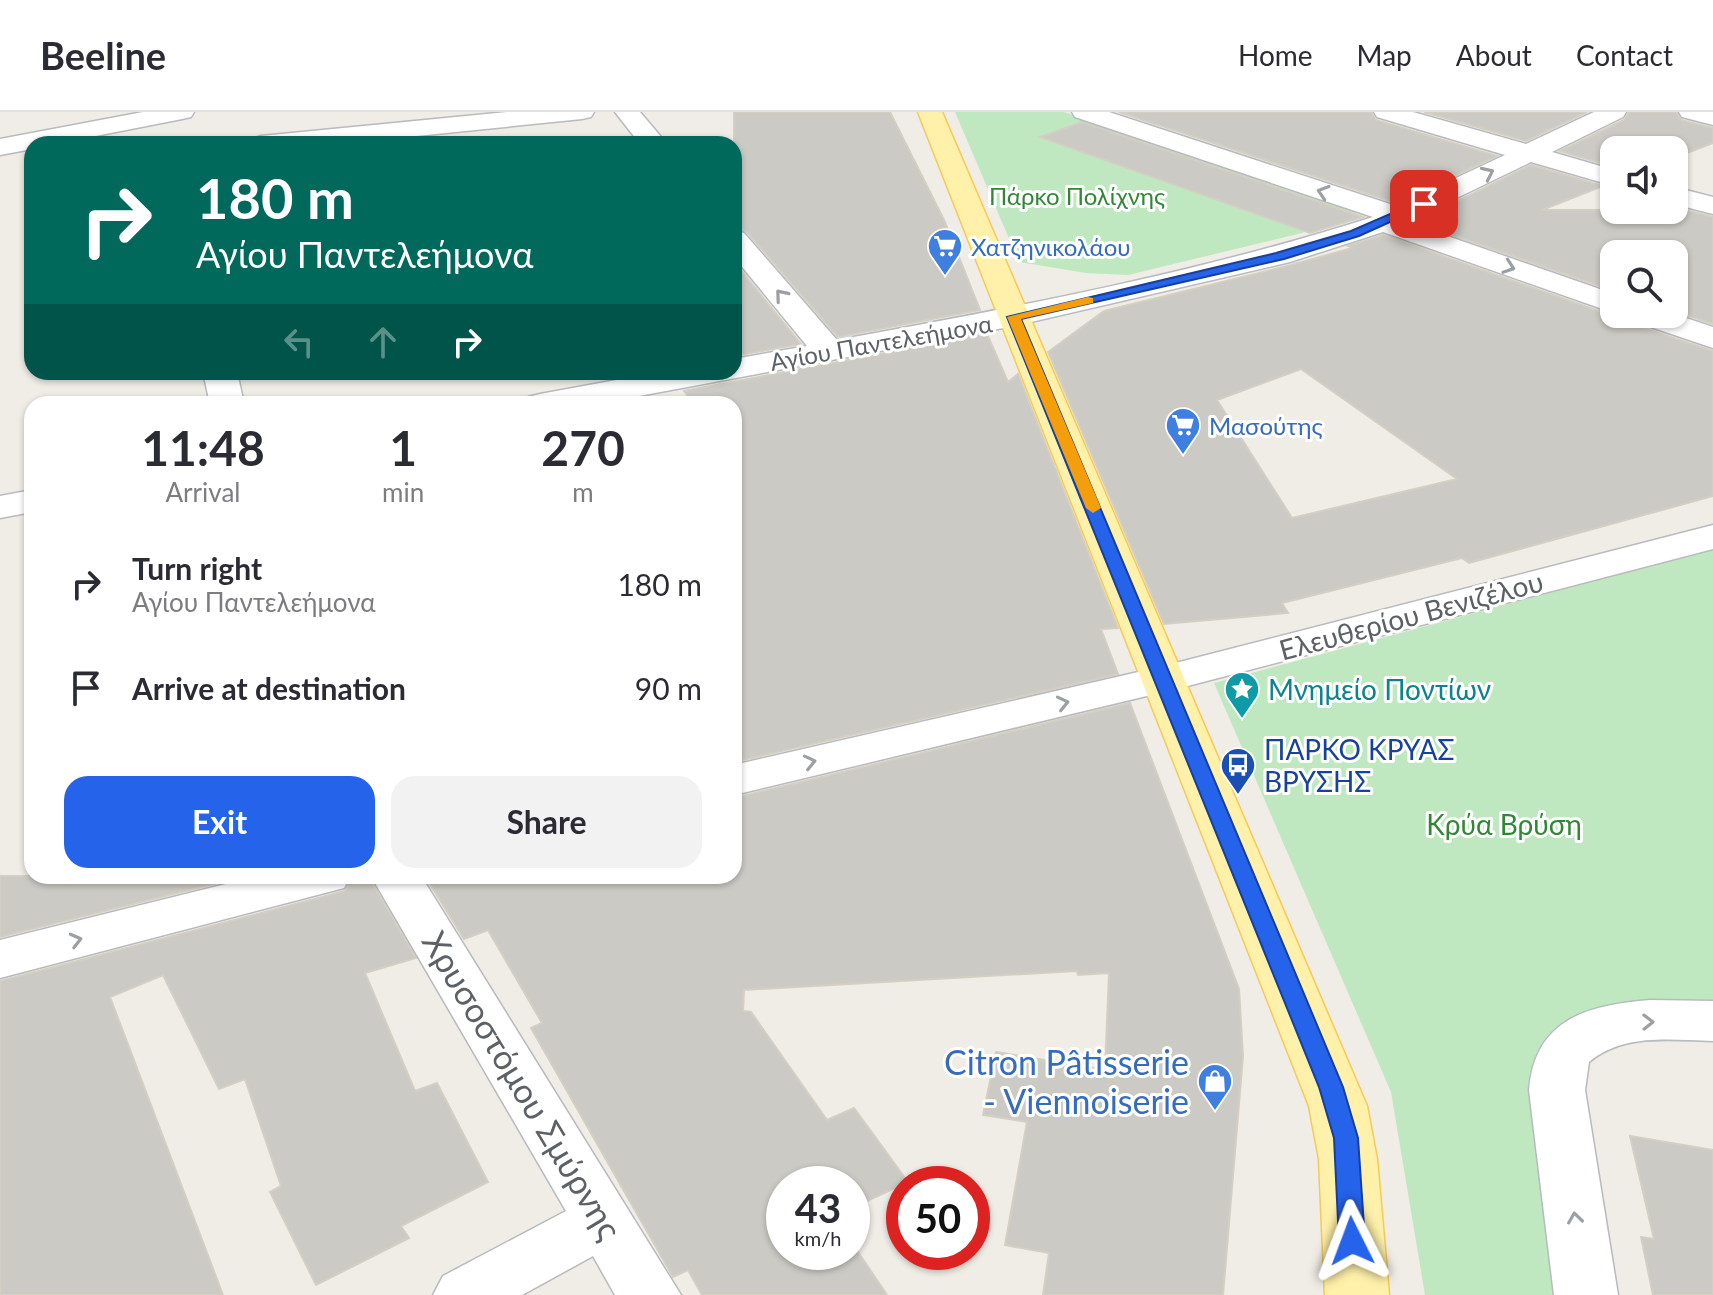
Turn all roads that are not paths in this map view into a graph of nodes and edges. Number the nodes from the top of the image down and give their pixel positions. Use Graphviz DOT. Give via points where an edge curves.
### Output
graph roads {
  1 [pos="182,112"];
  2 [pos="582,112"];
  3 [pos="627,112"];
  4 [pos="930,112"];
  5 [pos="1084,112"];
  6 [pos="1386,112"];
  7 [pos="1614,112"];
  8 [pos="1691,112"];
  9 [pos="1713,118"];
  10 [pos="61,136"];
  11 [pos="405,136"];
  12 [pos="647,136"];
  13 [pos="24,143"];
  14 [pos="1,148"];
  15 [pos="1530,154"];
  16 [pos="24,159"];
  17 [pos="1600,174"];
  18 [pos="1688,199"];
  19 [pos="1713,206"];
  20 [pos="1390,220"];
  21 [pos="742,248"];
  22 [pos="1600,299"];
  23 [pos="1014,317"];
  24 [pos="1684,328"];
  25 [pos="1713,338"];
  26 [pos="829,351"];
  27 [pos="742,367"];
  28 [pos="671,380"];
  29 [pos="584,396"];
  30 [pos="24,502"];
  31 [pos="0,507"];
  32 [pos="1713,537"];
  33 [pos="1165,679"];
  34 [pos="742,778"];
  35 [pos="295,884"];
  36 [pos="401,884"];
  37 [pos="0,959"];
  38 [pos="1712,1022"];
  39 [pos="604,1220"];
  40 [pos="465,1295"];
  41 [pos="649,1295"];
  42 [pos="1357,1295"];
  43 [pos="1586,1295"];
  1 -- 10 [label="street"];
  2 -- 11 [label="street"];
  3 -- 12 [label="street"];
  4 -- 23 [label="main road"];
  20 -- 5 [label="street, one-way"];
  6 -- 15 [label="street"];
  7 -- 15 [label="street, Αγίου Παντελεήμονα"];
  8 -- 9 [label="street"];
  13 -- 14 [label="street"];
  14 -- 16 [label="street"];
  15 -- 17 [label="street"];
  20 -- 15 [label="street, Αγίου Παντελεήμονα, one-way"];
  18 -- 19 [label="street"];
  20 -- 22 [label="street, one-way"];
  20 -- 23 [label="street, Αγίου Παντελεήμονα" via="1254,263"];
  26 -- 21 [label="street, one-way"];
  23 -- 26 [label="street, Αγίου Παντελεήμονα"];
  23 -- 33 [label="main road"];
  24 -- 25 [label="street"];
  26 -- 27 [label="street, Αγίου Παντελεήμονα"];
  28 -- 29 [label="street"];
  30 -- 31 [label="street"];
  32 -- 33 [label="street, Ελευθερίου Βενιζέλου"];
  34 -- 33 [label="street, Ελευθερίου Βενιζέλου, one-way"];
  33 -- 42 [label="main road" via="1338,1106 1347,1149"];
  37 -- 35 [label="street, one-way"];
  36 -- 39 [label="street, Χρυσοστόμου Σμύρνης"];
  43 -- 38 [label="street, one-way" via="1557,1090 1559,1065 1572,1044 1617,1022"];
  39 -- 40 [label="street"];
  39 -- 41 [label="street, Χρυσοστόμου Σμύρνης"];
}
